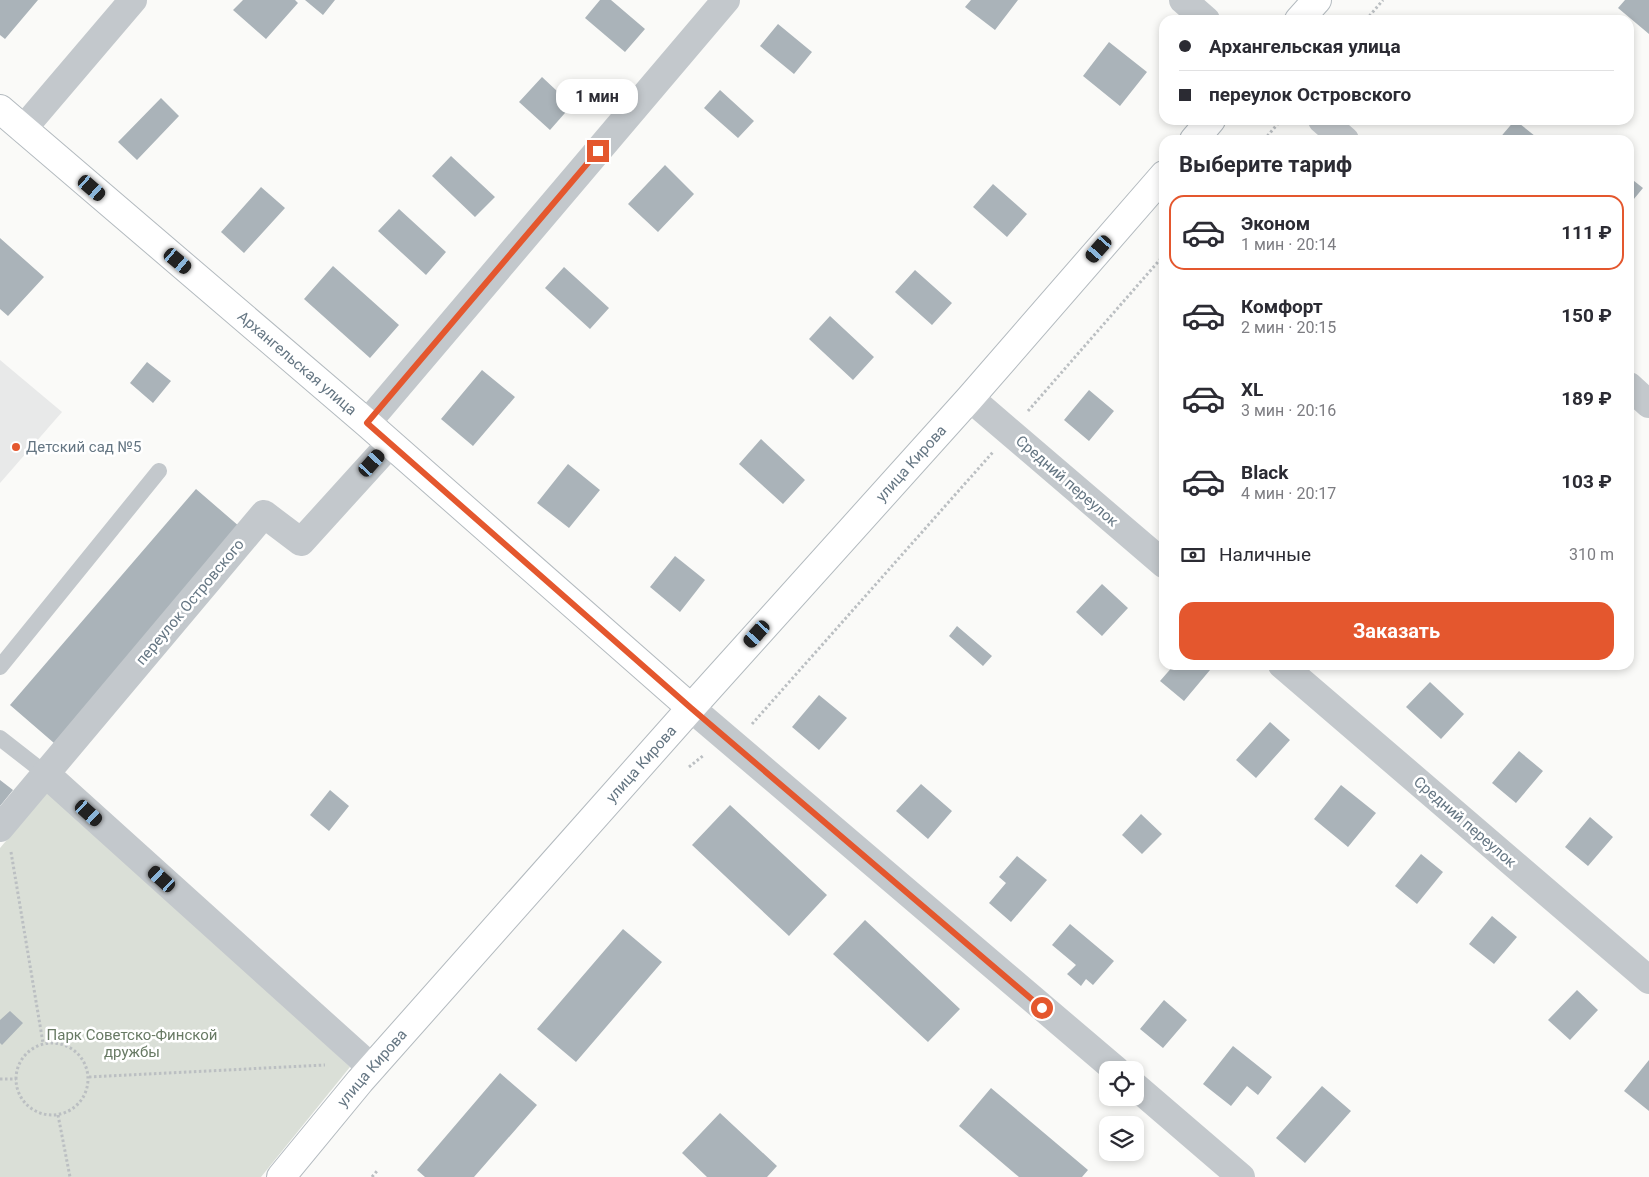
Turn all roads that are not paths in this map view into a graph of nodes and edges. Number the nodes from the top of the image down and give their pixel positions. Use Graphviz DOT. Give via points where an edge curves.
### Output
graph roads {
  1 [pos="133,0"];
  2 [pos="726,0"];
  3 [pos="1183,0"];
  4 [pos="1317,0"];
  5 [pos="1200,15"];
  6 [pos="1304,15"];
  7 [pos="0,109"];
  8 [pos="1207,125"];
  9 [pos="1328,125"];
  10 [pos="23,129"];
  11 [pos="1198,135"];
  12 [pos="1339,135"];
  13 [pos="1159,180"];
  14 [pos="1634,390"];
  15 [pos="970,398"];
  16 [pos="1649,404"];
  17 [pos="367,423"];
  18 [pos="390,444"];
  19 [pos="159,471"];
  20 [pos="1159,560"];
  21 [pos="0,666"];
  22 [pos="1288,670"];
  23 [pos="691,708"];
  24 [pos="0,738"];
  25 [pos="46,774"];
  26 [pos="5,837"];
  27 [pos="1649,980"];
  28 [pos="1105,1061"];
  29 [pos="372,1068"];
  30 [pos="1144,1094"];
  31 [pos="281,1177"];
  32 [pos="1241,1177"];
  1 -- 10 [label="street"];
  2 -- 17 [label="street"];
  3 -- 5 [label="street"];
  4 -- 6 [label="main road"];
  7 -- 10 [label="main road, Архангельская улица"];
  8 -- 11 [label="main road"];
  9 -- 12 [label="street"];
  10 -- 17 [label="main road, Архангельская улица"];
  13 -- 15 [label="main road, улица Кирова"];
  14 -- 16 [label="street"];
  15 -- 20 [label="street, Средний переулок"];
  15 -- 23 [label="main road, улица Кирова"];
  17 -- 18 [label="main road, Архангельская улица"];
  18 -- 23 [label="main road, Архангельская улица"];
  18 -- 25 [label="street, переулок Островского" via="301,542 264,514"];
  19 -- 21 [label="lane"];
  22 -- 27 [label="street, Средний переулок"];
  23 -- 28 [label="street, Архангельская улица"];
  23 -- 29 [label="main road, улица Кирова"];
  24 -- 25 [label="lane"];
  25 -- 26 [label="street, переулок Островского"];
  25 -- 29 [label="street"];
  29 -- 31 [label="main road, улица Кирова"];
  30 -- 32 [label="street"];
}
